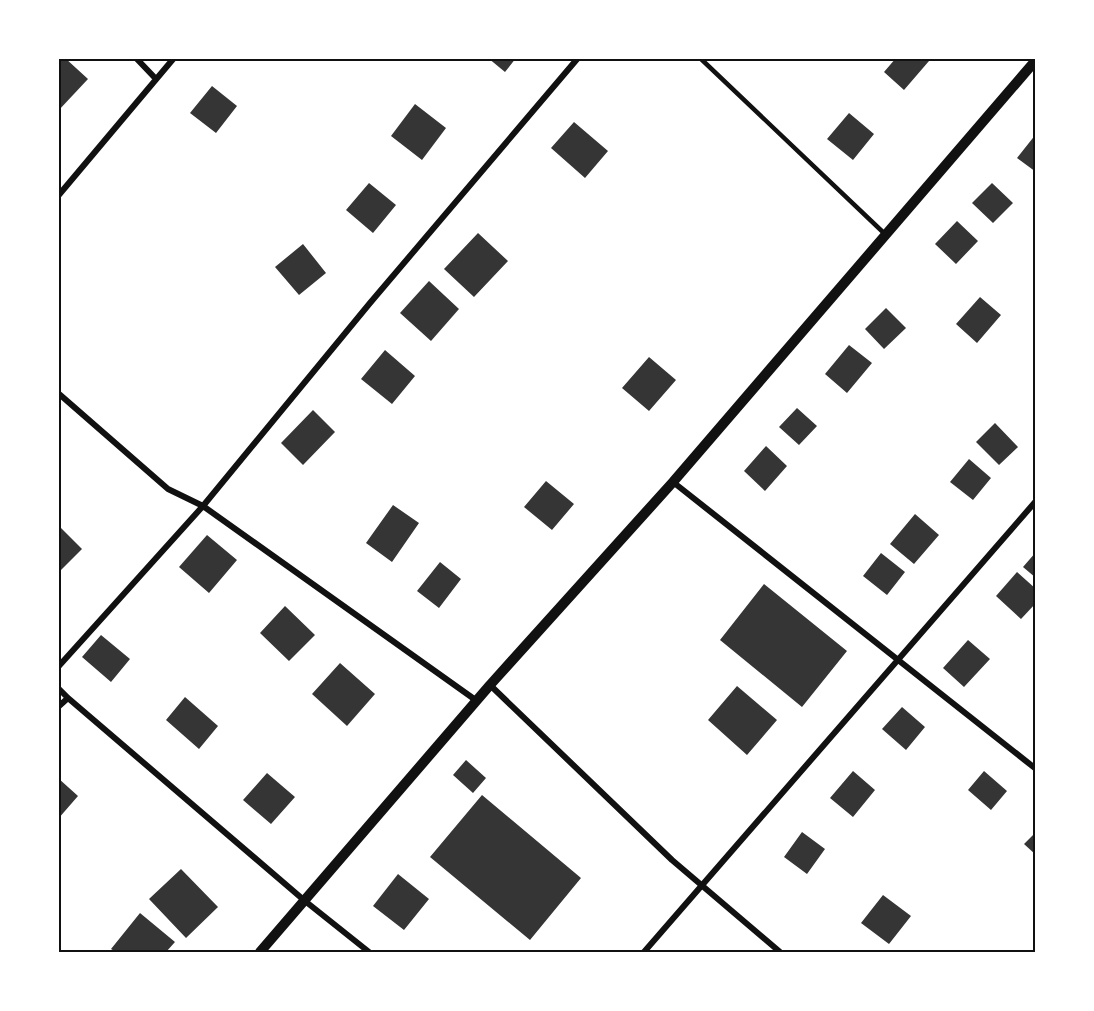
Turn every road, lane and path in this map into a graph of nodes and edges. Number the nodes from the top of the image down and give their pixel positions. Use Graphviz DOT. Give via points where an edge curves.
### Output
graph roads {
  1 [pos="136,58"];
  2 [pos="174,58"];
  3 [pos="578,58"];
  4 [pos="700,58"];
  5 [pos="1035,60"];
  6 [pos="156,79"];
  7 [pos="58,196"];
  8 [pos="886,235"];
  9 [pos="58,393"];
  10 [pos="673,482"];
  11 [pos="1035,501"];
  12 [pos="203,506"];
  13 [pos="898,661"];
  14 [pos="58,667"];
  15 [pos="490,685"];
  16 [pos="58,688"];
  17 [pos="68,698"];
  18 [pos="477,700"];
  19 [pos="58,707"];
  20 [pos="1035,769"];
  21 [pos="703,886"];
  22 [pos="305,901"];
  23 [pos="260,952"];
  24 [pos="369,952"];
  25 [pos="644,952"];
  26 [pos="780,952"];
  1 -- 6 [label="street"];
  2 -- 6 [label="street"];
  3 -- 12 [label="street"];
  4 -- 8 [label="lane"];
  5 -- 8 [label="street"];
  6 -- 7 [label="street"];
  8 -- 10 [label="street"];
  9 -- 12 [label="street" via="168,489"];
  10 -- 13 [label="street"];
  10 -- 15 [label="street"];
  11 -- 13 [label="street"];
  12 -- 14 [label="street"];
  12 -- 18 [label="street"];
  13 -- 20 [label="street"];
  13 -- 21 [label="street"];
  15 -- 18 [label="street"];
  15 -- 21 [label="street"];
  16 -- 17 [label="street"];
  17 -- 19 [label="street"];
  17 -- 22 [label="street"];
  18 -- 22 [label="street"];
  21 -- 25 [label="street"];
  21 -- 26 [label="street"];
  22 -- 23 [label="street"];
  22 -- 24 [label="street"];
}
